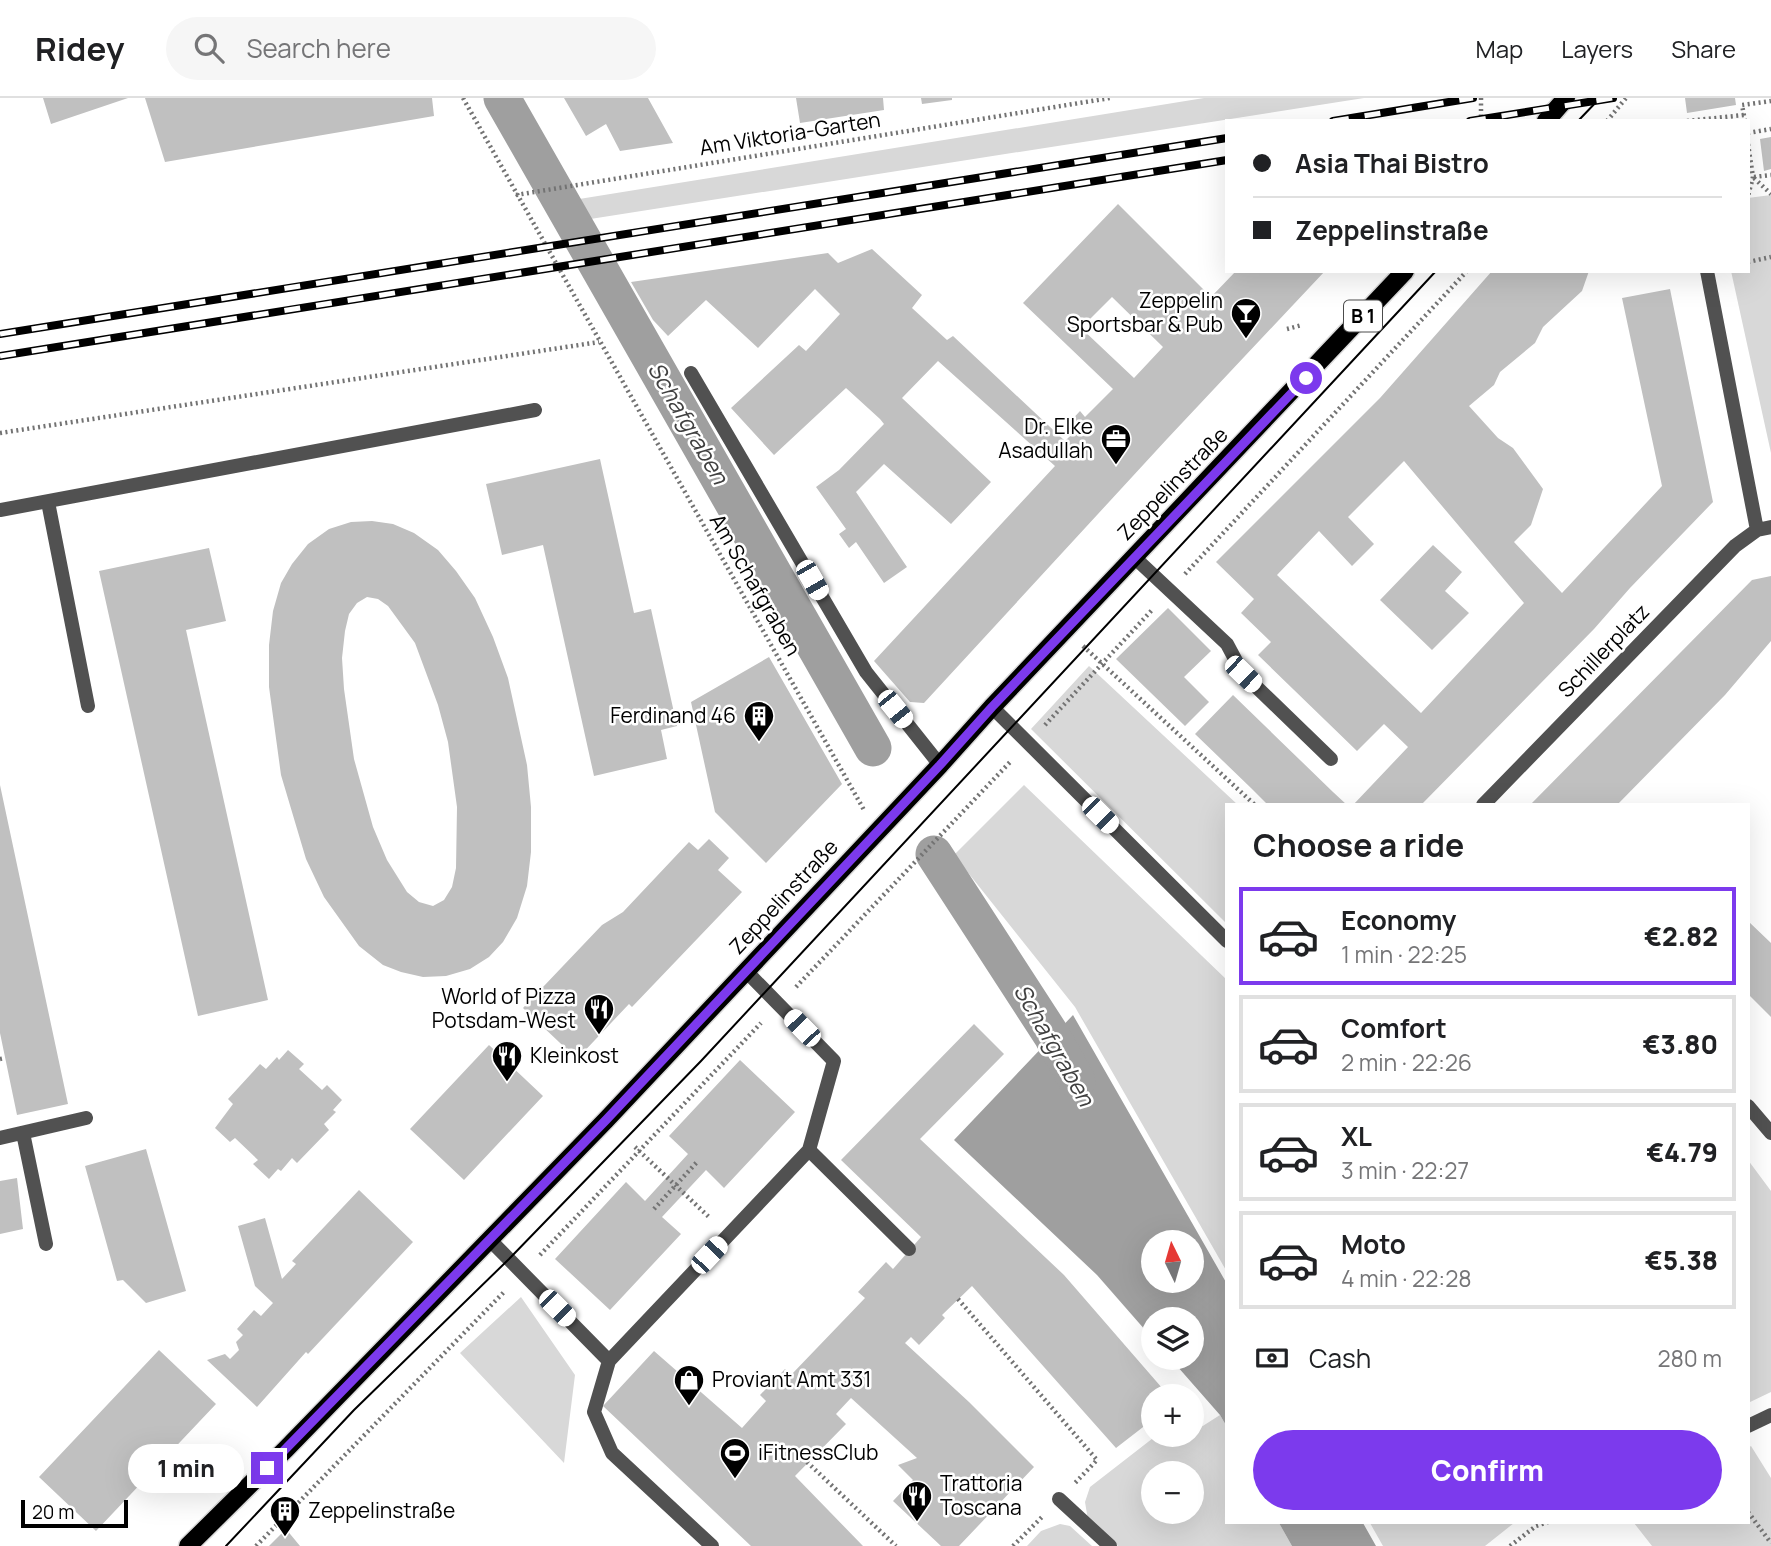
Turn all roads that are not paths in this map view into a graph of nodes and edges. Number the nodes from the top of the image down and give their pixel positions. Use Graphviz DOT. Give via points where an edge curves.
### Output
graph roads {
  1 [pos="1566,98"];
  2 [pos="1552,119"];
  3 [pos="1403,273"];
  4 [pos="1706,273"];
  5 [pos="691,373"];
  6 [pos="535,410"];
  7 [pos="48,502"];
  8 [pos="0,510"];
  9 [pos="1764,529"];
  10 [pos="1134,557"];
  11 [pos="88,706"];
  12 [pos="992,707"];
  13 [pos="1331,759"];
  14 [pos="940,765"];
  15 [pos="1485,803"];
  16 [pos="1225,940"];
  17 [pos="747,971"];
  18 [pos="1750,1108"];
  19 [pos="86,1118"];
  20 [pos="23,1133"];
  21 [pos="1771,1133"];
  22 [pos="0,1138"];
  23 [pos="809,1150"];
  24 [pos="489,1239"];
  25 [pos="46,1244"];
  26 [pos="909,1249"];
  27 [pos="609,1361"];
  28 [pos="1771,1415"];
  29 [pos="1750,1425"];
  30 [pos="1059,1499"];
  31 [pos="188,1546"];
  32 [pos="712,1546"];
  33 [pos="1110,1546"];
  1 -- 2 [label="main road"];
  3 -- 10 [label="main road, Zeppelinstraße / B 1"];
  4 -- 9 [label="street, Schillerplatz"];
  5 -- 14 [label="street" via="866,672"];
  6 -- 7 [label="street"];
  7 -- 8 [label="street"];
  7 -- 11 [label="street"];
  9 -- 15 [label="street, Schillerplatz" via="1735,546"];
  10 -- 12 [label="main road, Zeppelinstraße / B 1"];
  10 -- 13 [label="street" via="1227,643 1243,674"];
  12 -- 14 [label="main road, Zeppelinstraße / B 1"];
  12 -- 16 [label="street"];
  14 -- 17 [label="main road, Zeppelinstraße / B 1"];
  17 -- 23 [label="street" via="834,1061"];
  17 -- 24 [label="main road, Zeppelinstraße / B 1"];
  18 -- 21 [label="street"];
  19 -- 20 [label="street"];
  20 -- 22 [label="street"];
  20 -- 25 [label="street"];
  23 -- 26 [label="street"];
  23 -- 27 [label="street"];
  24 -- 27 [label="street"];
  24 -- 31 [label="main road, Zeppelinstraße / B 1"];
  27 -- 32 [label="street" via="594,1412 612,1453"];
  28 -- 29 [label="street"];
  30 -- 33 [label="street"];
}
